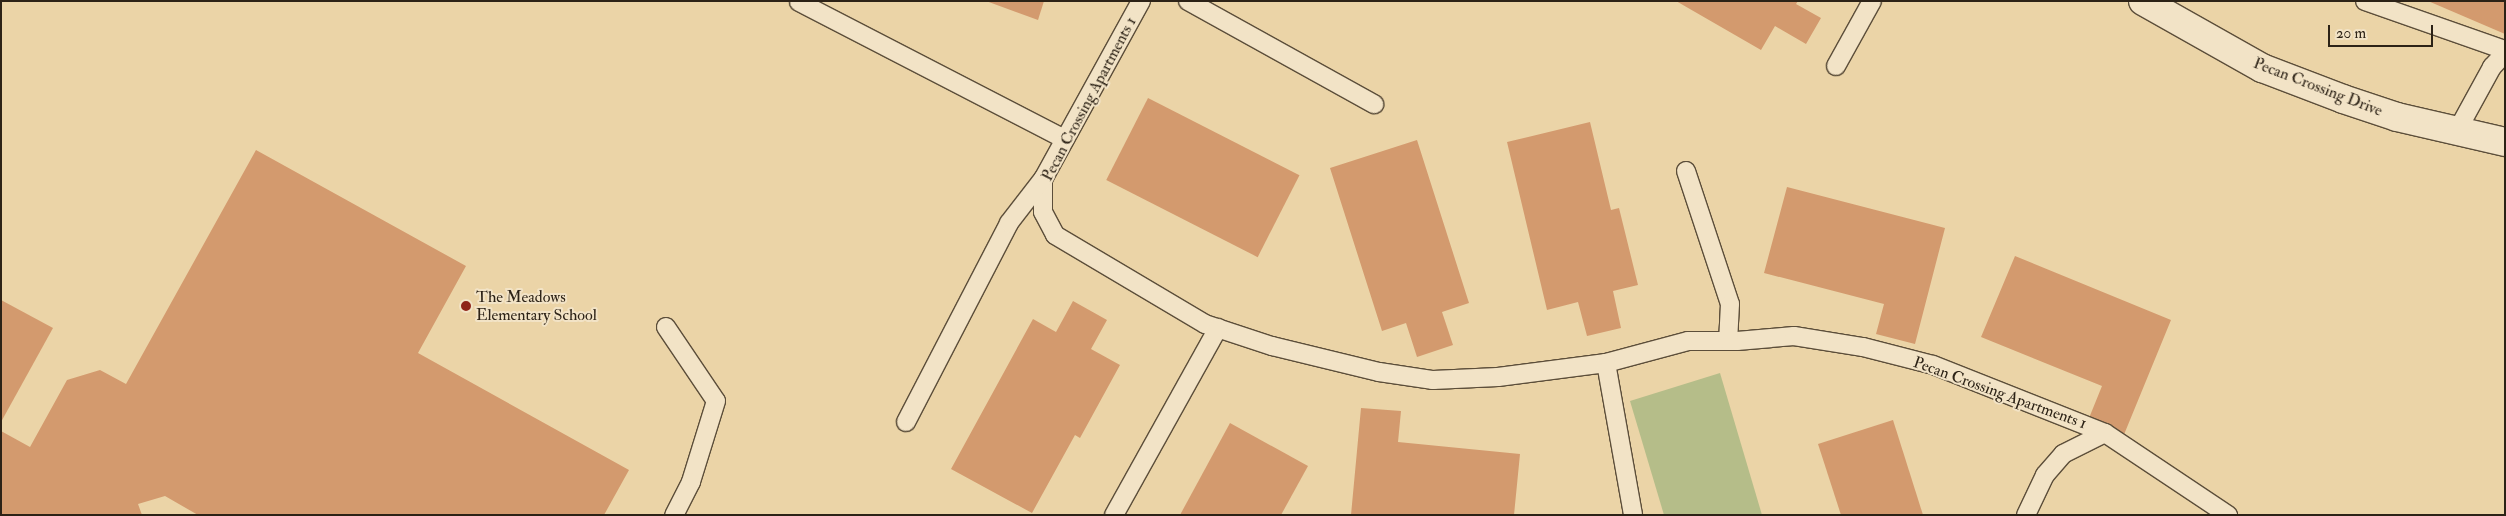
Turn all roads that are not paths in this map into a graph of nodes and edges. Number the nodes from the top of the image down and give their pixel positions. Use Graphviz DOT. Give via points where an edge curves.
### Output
graph roads {
  1 [pos="1141,1"];
  2 [pos="1188,1"];
  3 [pos="1872,1"];
  4 [pos="2143,1"];
  5 [pos="2364,1"];
  6 [pos="799,2"];
  7 [pos="2173,9"];
  8 [pos="2505,51"];
  9 [pos="1836,66"];
  10 [pos="1374,104"];
  11 [pos="2457,131"];
  12 [pos="1065,139"];
  13 [pos="2505,142"];
  14 [pos="1686,171"];
  15 [pos="1043,180"];
  16 [pos="666,327"];
  17 [pos="1218,328"];
  18 [pos="1728,342"];
  19 [pos="1606,363"];
  20 [pos="906,422"];
  21 [pos="2105,432"];
  22 [pos="674,515"];
  23 [pos="1114,515"];
  24 [pos="1633,515"];
  25 [pos="2026,515"];
  26 [pos="2228,515"];
  1 -- 12 [label="lane, Pecan Crossing Apartments 1"];
  2 -- 10 [label="lane"];
  3 -- 9 [label="lane"];
  4 -- 7 [label="street, Pecan Crossing Drive"];
  5 -- 8 [label="lane"];
  6 -- 12 [label="lane"];
  7 -- 11 [label="street, Pecan Crossing Drive" via="2262,68 2397,117"];
  8 -- 11 [label="lane"];
  11 -- 13 [label="street, Pecan Crossing Drive"];
  12 -- 15 [label="lane, Pecan Crossing Apartments 1"];
  14 -- 18 [label="lane" via="1730,304"];
  15 -- 17 [label="lane, Pecan Crossing Apartments 1" via="1043,212 1055,235 1205,324"];
  15 -- 20 [label="lane" via="1009,223"];
  16 -- 22 [label="lane" via="716,401 691,482"];
  17 -- 19 [label="lane, Pecan Crossing Apartments 1" via="1272,346 1379,372 1433,380 1498,377"];
  17 -- 23 [label="lane"];
  18 -- 19 [label="lane, Pecan Crossing Apartments 1" via="1688,341"];
  18 -- 21 [label="lane, Pecan Crossing Apartments 1" via="1794,336 1864,347 1933,365"];
  19 -- 24 [label="lane"];
  21 -- 25 [label="lane" via="2063,454 2045,475"];
  21 -- 26 [label="lane, Pecan Crossing Apartments 1"];
}
